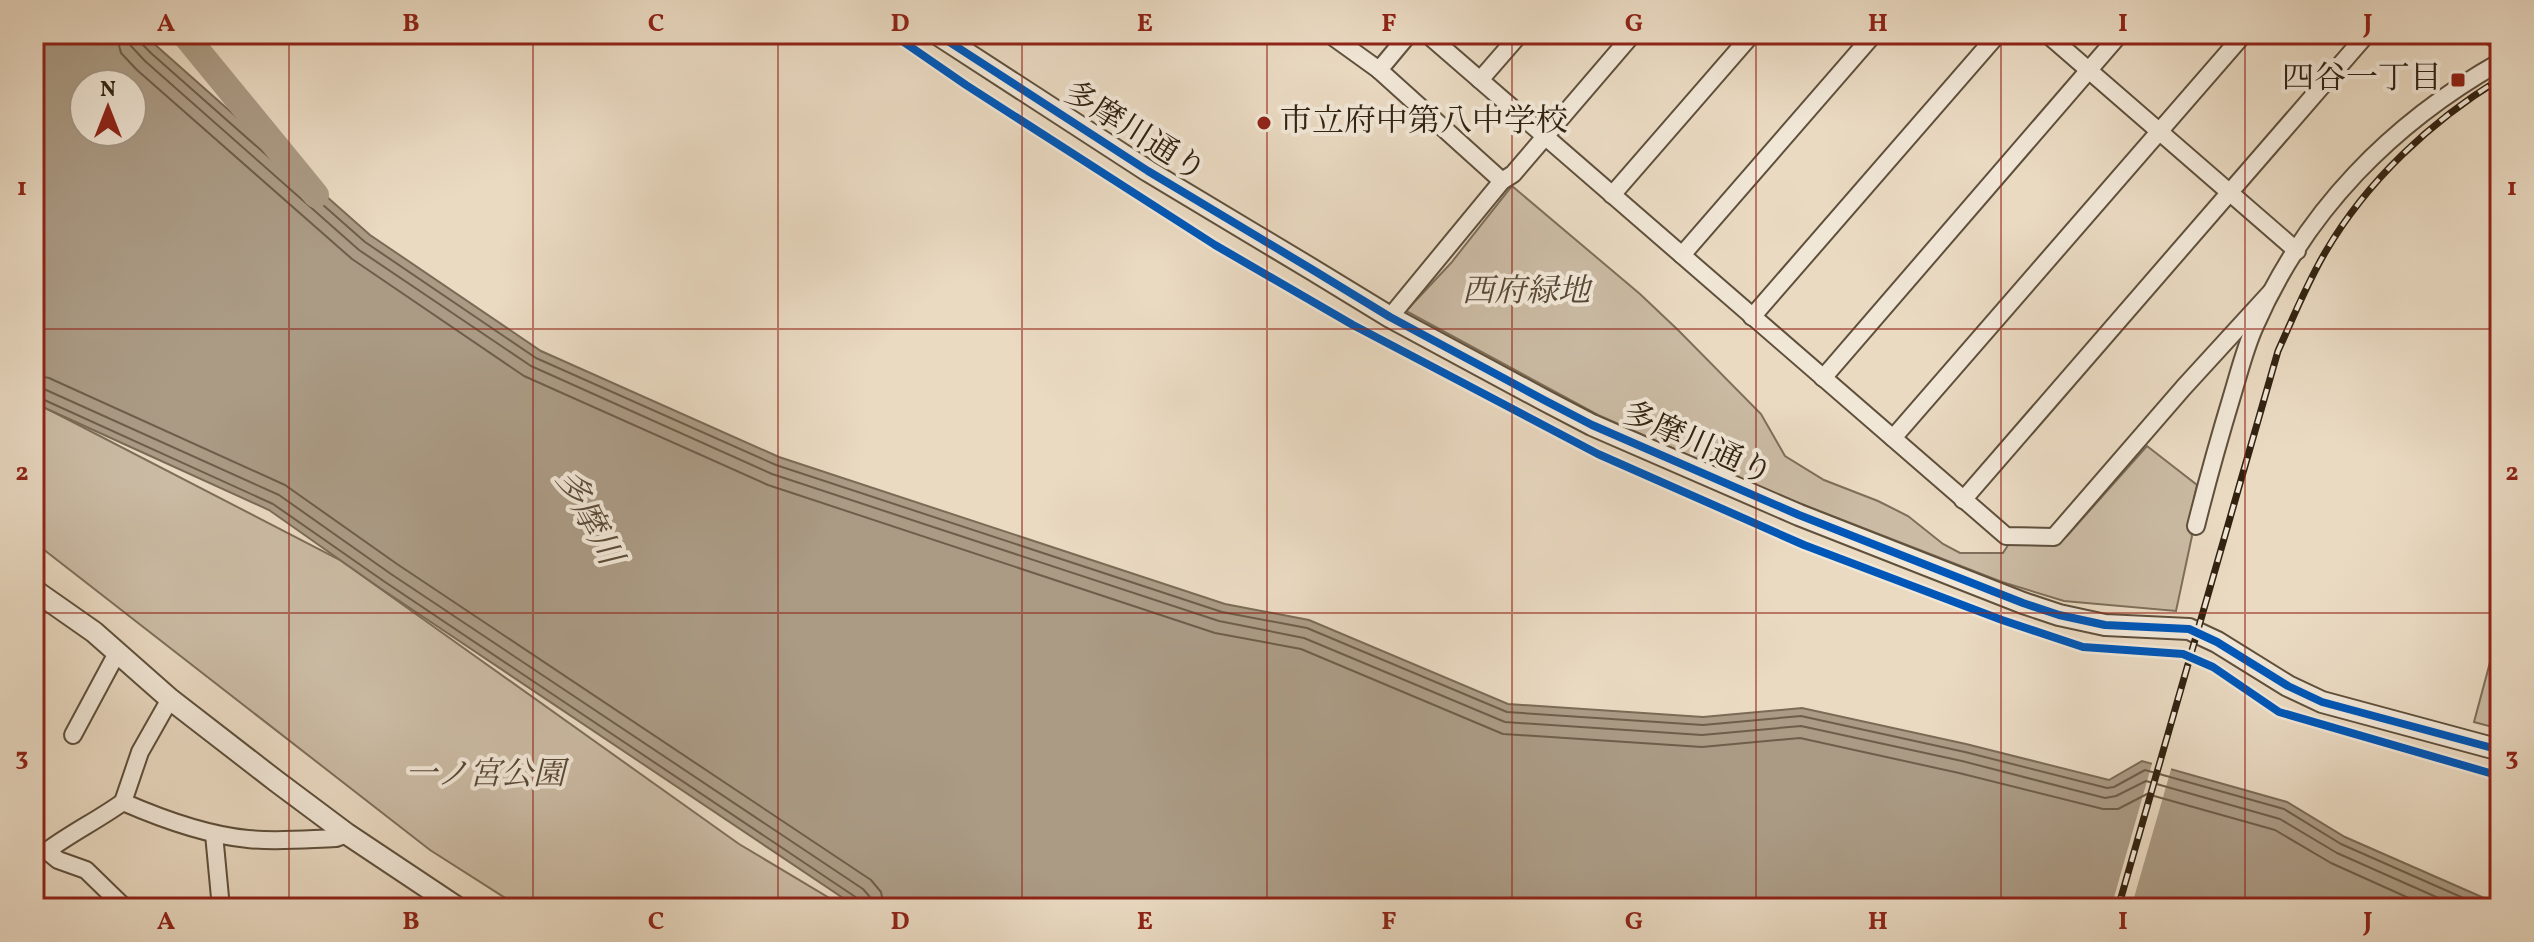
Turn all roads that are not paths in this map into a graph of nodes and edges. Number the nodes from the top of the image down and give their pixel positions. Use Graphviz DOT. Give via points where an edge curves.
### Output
graph roads {
  1 [pos="937,34"];
  2 [pos="1329,34"];
  3 [pos="1409,34"];
  4 [pos="1427,34"];
  5 [pos="1520,34"];
  6 [pos="1633,34"];
  7 [pos="1752,34"];
  8 [pos="1874,34"];
  9 [pos="1998,34"];
  10 [pos="2047,34"];
  11 [pos="2120,34"];
  12 [pos="2244,34"];
  13 [pos="2367,34"];
  14 [pos="2489,34"];
  15 [pos="2500,43"];
  16 [pos="2500,62"];
  17 [pos="1379,70"];
  18 [pos="2089,70"];
  19 [pos="1480,80"];
  20 [pos="2159,131"];
  21 [pos="1546,137"];
  22 [pos="1502,181"];
  23 [pos="2230,192"];
  24 [pos="1612,195"];
  25 [pos="2297,251"];
  26 [pos="1682,255"];
  27 [pos="2271,292"];
  28 [pos="1390,317"];
  29 [pos="1752,317"];
  30 [pos="1823,378"];
  31 [pos="1893,438"];
  32 [pos="1963,500"];
  33 [pos="2196,526"];
  34 [pos="34,590"];
  35 [pos="117,653"];
  36 [pos="170,699"];
  37 [pos="73,735"];
  38 [pos="2500,750"];
  39 [pos="123,802"];
  40 [pos="214,834"];
  41 [pos="347,834"];
  42 [pos="40,850"];
  43 [pos="125,908"];
  44 [pos="221,908"];
  45 [pos="458,908"];
  1 -- 28 [label="street, 多摩川通り" via="1148,171"];
  2 -- 17 [label="street"];
  3 -- 17 [label="street"];
  4 -- 19 [label="street"];
  5 -- 19 [label="street"];
  6 -- 21 [label="street"];
  7 -- 24 [label="street"];
  8 -- 26 [label="street"];
  9 -- 29 [label="street"];
  10 -- 18 [label="street"];
  11 -- 18 [label="street"];
  12 -- 20 [label="street"];
  13 -- 23 [label="street"];
  14 -- 15 [label="street"];
  16 -- 25 [label="street" via="2385,143 2327,207"];
  17 -- 22 [label="street"];
  18 -- 20 [label="street"];
  18 -- 30 [label="street"];
  19 -- 21 [label="street"];
  20 -- 23 [label="street"];
  20 -- 31 [label="street"];
  21 -- 22 [label="street"];
  21 -- 24 [label="street"];
  22 -- 28 [label="street"];
  23 -- 25 [label="street"];
  23 -- 32 [label="street"];
  24 -- 26 [label="street"];
  25 -- 27 [label="street"];
  26 -- 29 [label="street"];
  27 -- 32 [label="street" via="2054,537 2006,536"];
  27 -- 33 [label="street" via="2241,365"];
  28 -- 38 [label="street, 多摩川通り" via="1592,425 1892,552 2059,615 2105,625 2189,629 2322,702"];
  29 -- 30 [label="street"];
  30 -- 31 [label="street"];
  31 -- 32 [label="street"];
  34 -- 35 [label="street"];
  35 -- 36 [label="street"];
  35 -- 37 [label="street"];
  36 -- 39 [label="street" via="140,752"];
  36 -- 41 [label="street"];
  39 -- 40 [label="street"];
  39 -- 42 [label="street"];
  40 -- 41 [label="street" via="280,840"];
  40 -- 44 [label="street"];
  41 -- 45 [label="street"];
  42 -- 43 [label="street" via="86,870"];
}
